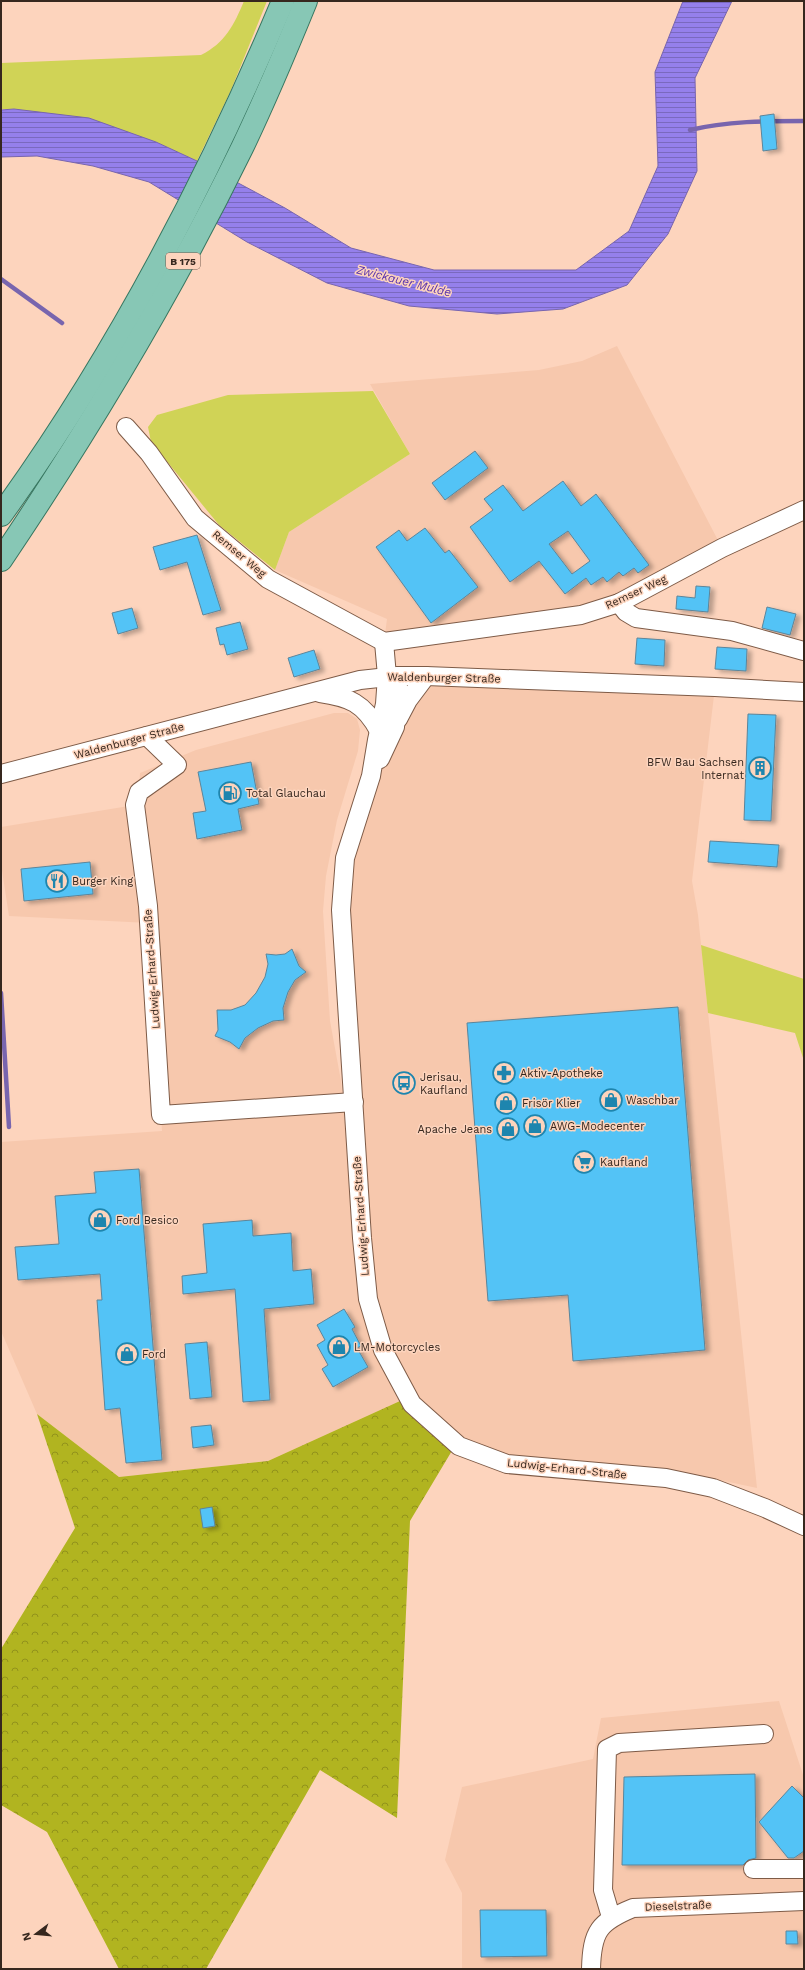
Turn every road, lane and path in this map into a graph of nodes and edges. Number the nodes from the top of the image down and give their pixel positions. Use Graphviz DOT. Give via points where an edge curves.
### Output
graph roads {
  1 [pos="283,1"];
  2 [pos="306,1"];
  3 [pos="126,427"];
  4 [pos="804,510"];
  5 [pos="1,515"];
  6 [pos="1,560"];
  7 [pos="619,603"];
  8 [pos="384,642"];
  9 [pos="804,651"];
  10 [pos="392,676"];
  11 [pos="426,676"];
  12 [pos="313,692"];
  13 [pos="804,692"];
  14 [pos="387,729"];
  15 [pos="147,736"];
  16 [pos="1,774"];
  17 [pos="354,1102"];
  18 [pos="804,1526"];
  19 [pos="764,1734"];
  20 [pos="753,1868"];
  21 [pos="804,1869"];
  22 [pos="804,1901"];
  23 [pos="611,1917"];
  24 [pos="592,1969"];
  1 -- 5 [label="main road, B 175" via="247,87 155,270 112,347 65,422"];
  2 -- 6 [label="main road, B 175" via="269,89 218,196 170,286 130,357"];
  3 -- 8 [label="street, Remser Weg" via="149,453 195,518 268,579"];
  4 -- 7 [label="street, Remser Weg" via="722,548"];
  7 -- 8 [label="street, Remser Weg" via="581,615"];
  7 -- 9 [label="street" via="626,612 636,618 732,631"];
  8 -- 10 [label="street"];
  10 -- 11 [label="street, Waldenburger Straße"];
  10 -- 12 [label="street, Waldenburger Straße" via="360,680"];
  10 -- 14 [label="street, Ludwig-Erhard-Straße" via="385,704"];
  11 -- 13 [label="street, Waldenburger Straße"];
  11 -- 14 [label="street"];
  12 -- 14 [label="street" via="342,696"];
  12 -- 15 [label="street, Waldenburger Straße"];
  14 -- 17 [label="street, Ludwig-Erhard-Straße" via="345,858 341,943"];
  15 -- 16 [label="street, Waldenburger Straße"];
  15 -- 17 [label="street, Ludwig-Erhard-Straße" via="177,765 139,792 135,805 148,906 161,1115"];
  17 -- 18 [label="street, Ludwig-Erhard-Straße" via="368,1299 382,1350 412,1404 458,1446 507,1464 666,1478 713,1488"];
  19 -- 23 [label="street" via="619,1743 607,1749 603,1890"];
  20 -- 21 [label="street"];
  22 -- 23 [label="street, Dieselstraße" via="633,1908"];
  23 -- 24 [label="street, Dieselstraße" via="595,1935"];
}
